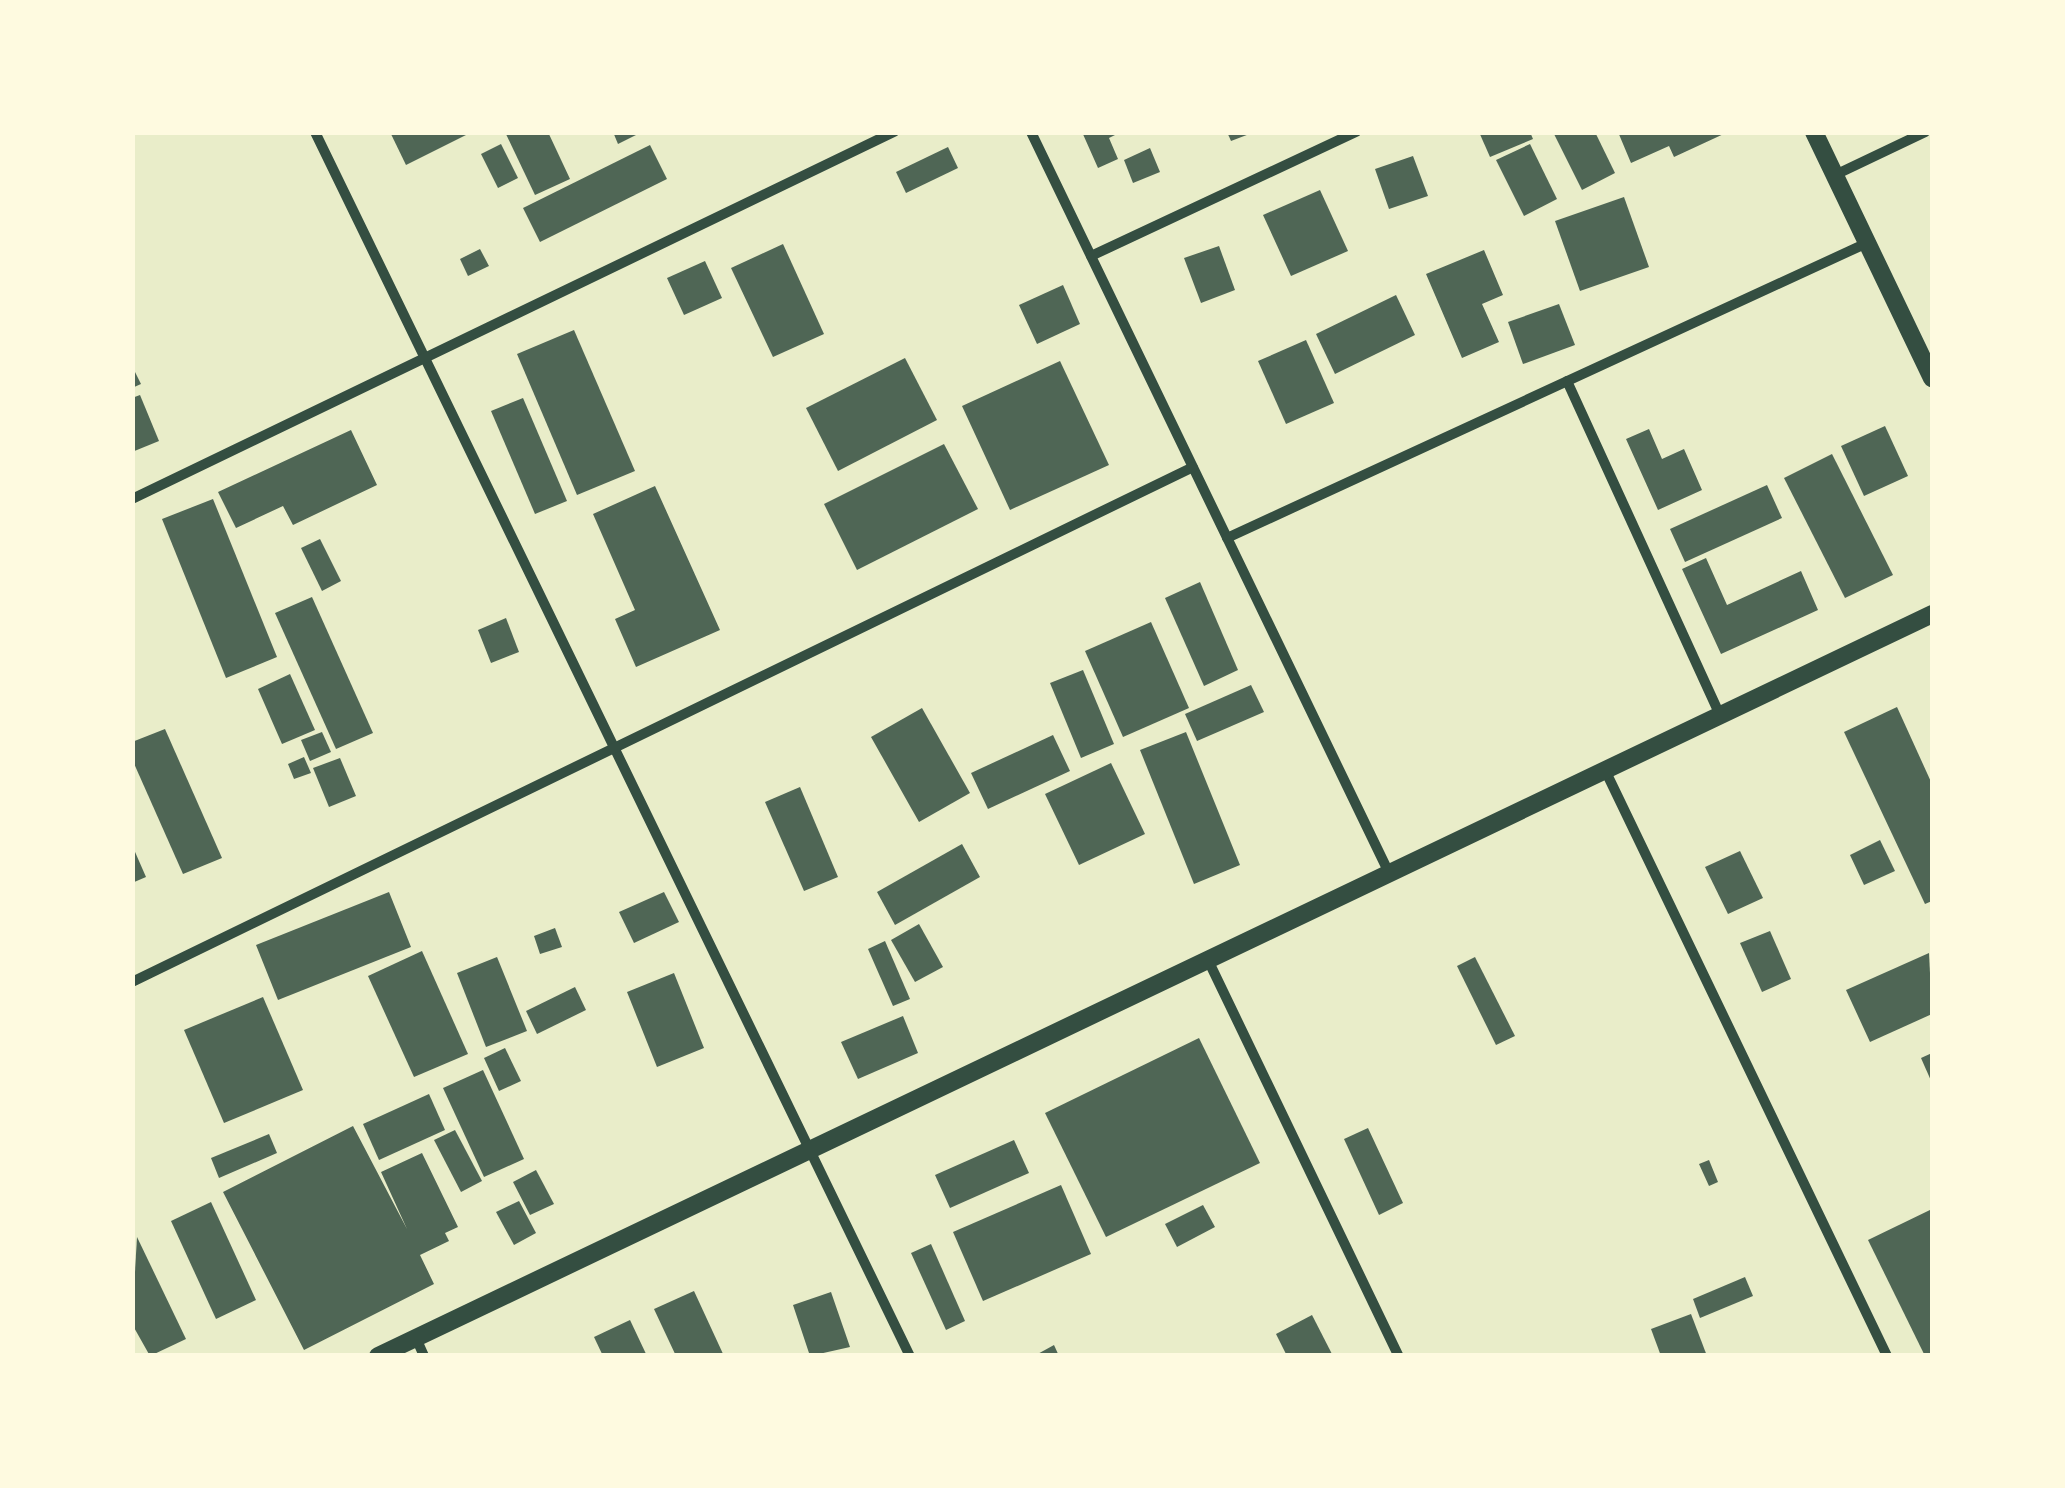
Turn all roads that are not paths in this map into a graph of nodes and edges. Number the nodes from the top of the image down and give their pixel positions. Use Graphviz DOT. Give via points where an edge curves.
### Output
graph roads {
  1 [pos="315,132"];
  2 [pos="894,132"];
  3 [pos="1031,132"];
  4 [pos="1356,132"];
  5 [pos="1814,132"];
  6 [pos="1925,132"];
  7 [pos="1835,175"];
  8 [pos="1867,243"];
  9 [pos="1091,256"];
  10 [pos="423,359"];
  11 [pos="1932,378"];
  12 [pos="1567,381"];
  13 [pos="1192,467"];
  14 [pos="132,499"];
  15 [pos="1227,538"];
  16 [pos="1932,614"];
  17 [pos="1720,716"];
  18 [pos="612,744"];
  19 [pos="1605,770"];
  20 [pos="1388,873"];
  21 [pos="1208,960"];
  22 [pos="132,982"];
  23 [pos="811,1149"];
  24 [pos="416,1338"];
  25 [pos="378,1356"];
  26 [pos="424,1356"];
  27 [pos="910,1356"];
  28 [pos="1400,1356"];
  29 [pos="1887,1356"];
  1 -- 10 [label="street"];
  2 -- 10 [label="street"];
  3 -- 9 [label="street"];
  4 -- 9 [label="street"];
  5 -- 7 [label="street"];
  6 -- 7 [label="street"];
  7 -- 8 [label="street"];
  8 -- 11 [label="street"];
  8 -- 12 [label="street"];
  9 -- 13 [label="street"];
  10 -- 14 [label="street"];
  10 -- 18 [label="street"];
  12 -- 15 [label="street"];
  12 -- 17 [label="street"];
  13 -- 15 [label="street"];
  13 -- 18 [label="street"];
  15 -- 20 [label="street"];
  16 -- 17 [label="street"];
  17 -- 19 [label="street"];
  18 -- 22 [label="street"];
  18 -- 23 [label="street"];
  19 -- 20 [label="street"];
  19 -- 29 [label="street"];
  20 -- 21 [label="street"];
  21 -- 23 [label="street"];
  21 -- 28 [label="street"];
  23 -- 24 [label="street"];
  23 -- 27 [label="street"];
  24 -- 25 [label="street"];
  24 -- 26 [label="street"];
}
